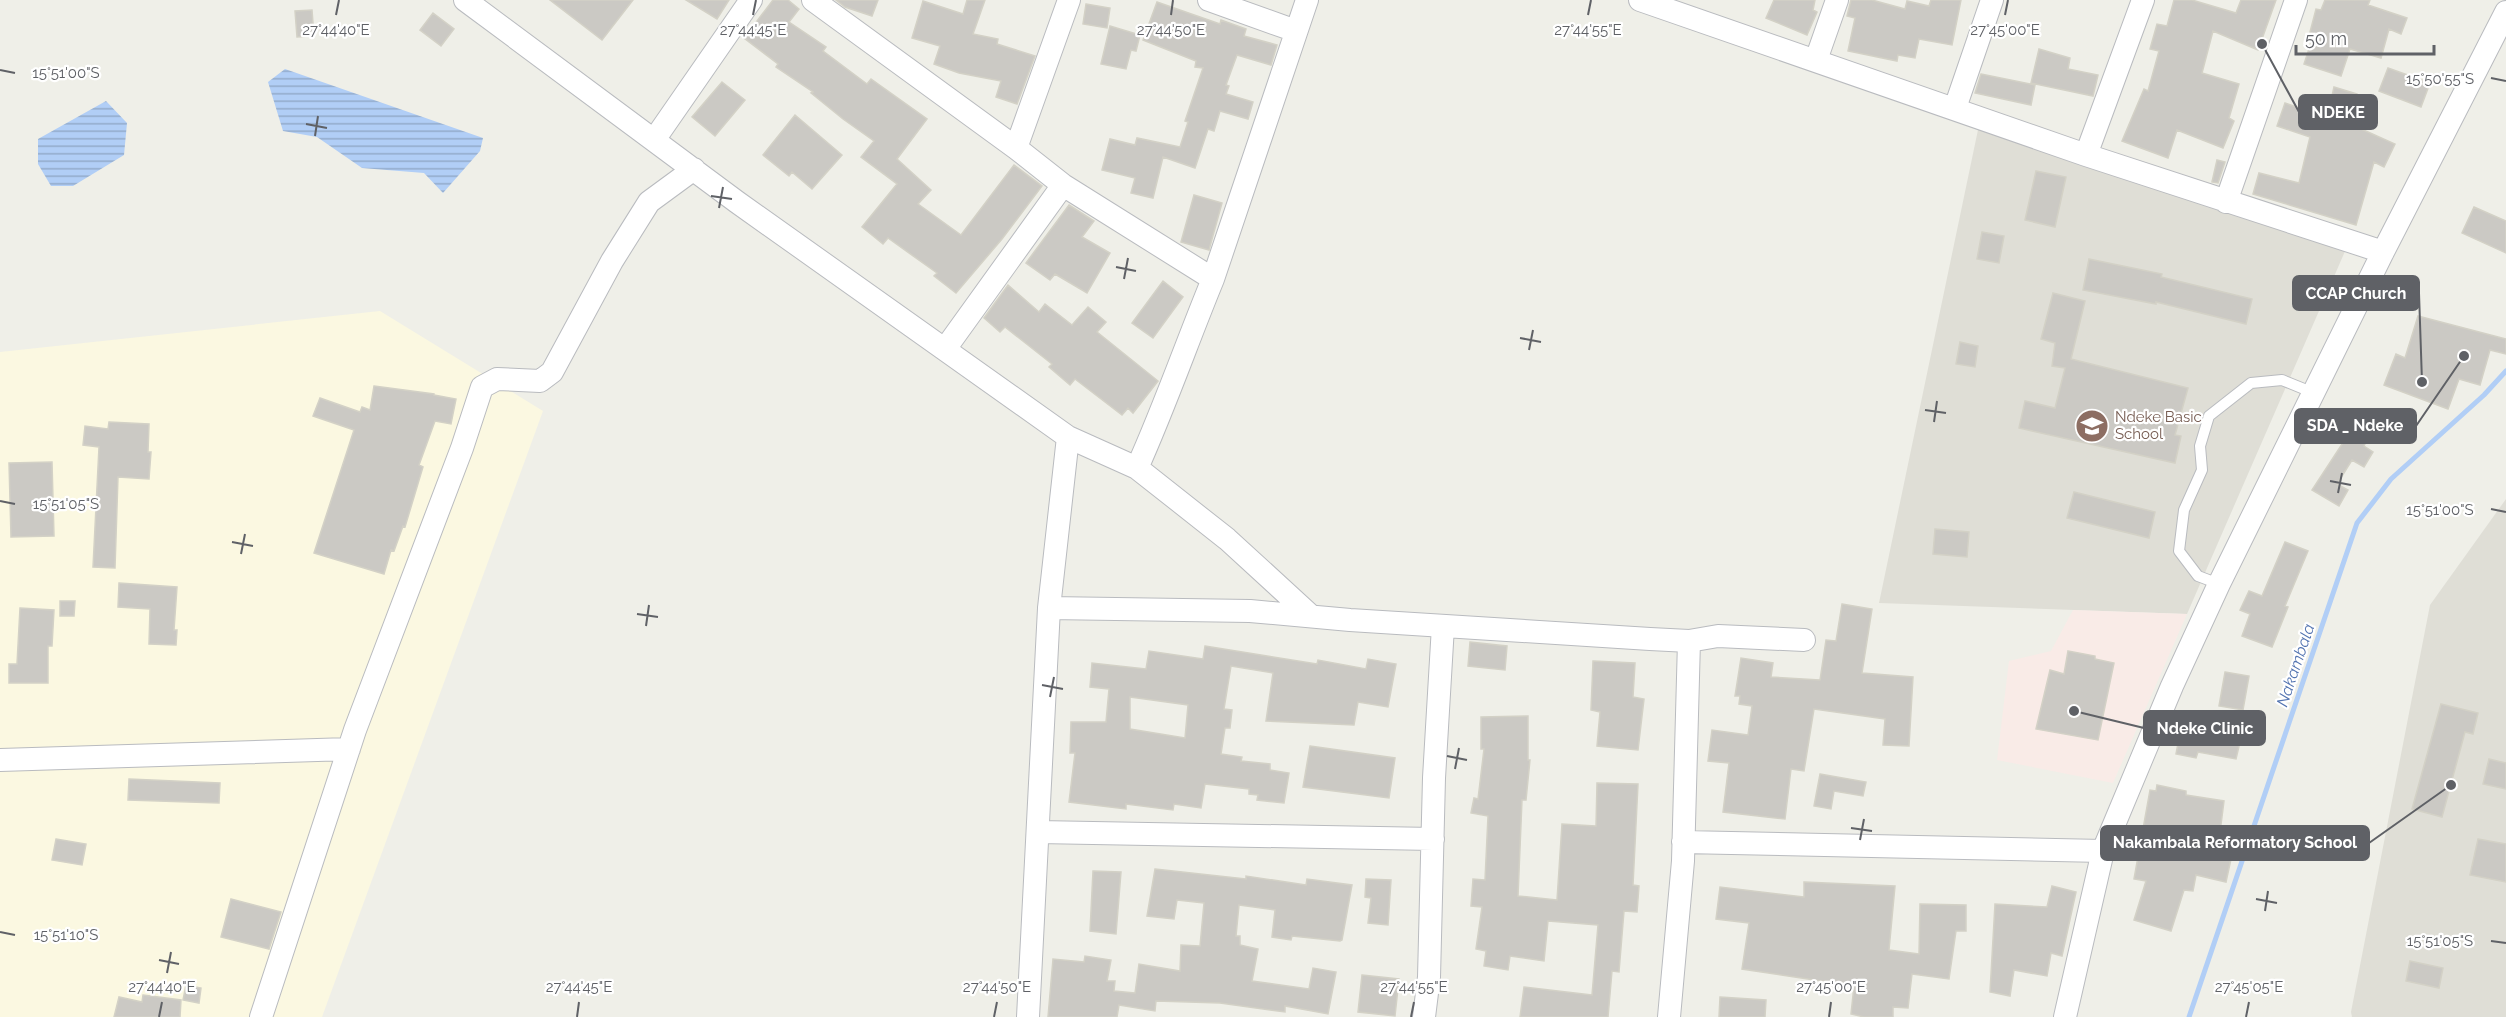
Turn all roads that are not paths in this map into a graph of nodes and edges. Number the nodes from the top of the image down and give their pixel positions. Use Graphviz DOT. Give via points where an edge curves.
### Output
graph roads {
  1 [pos="465,0"];
  2 [pos="751,0"];
  3 [pos="813,0"];
  4 [pos="1069,0"];
  5 [pos="1209,0"];
  6 [pos="1307,0"];
  7 [pos="1640,0"];
  8 [pos="1837,0"];
  9 [pos="1992,0"];
  10 [pos="2143,0"];
  11 [pos="2296,0"];
  12 [pos="1677,6"];
  13 [pos="2503,24"];
  14 [pos="1296,31"];
  15 [pos="1816,60"];
  16 [pos="1955,108"];
  17 [pos="654,140"];
  18 [pos="1016,148"];
  19 [pos="2086,155"];
  20 [pos="694,169"];
  21 [pos="1063,185"];
  22 [pos="2226,202"];
  23 [pos="2383,252"];
  24 [pos="1213,279"];
  25 [pos="945,350"];
  26 [pos="2314,393"];
  27 [pos="1068,437"];
  28 [pos="1137,468"];
  29 [pos="2219,584"];
  30 [pos="1049,608"];
  31 [pos="1310,615"];
  32 [pos="1443,626"];
  33 [pos="1803,640"];
  34 [pos="1689,641"];
  35 [pos="349,749"];
  36 [pos="0,760"];
  37 [pos="1038,832"];
  38 [pos="1433,839"];
  39 [pos="1683,842"];
  40 [pos="2103,851"];
  41 [pos="261,1017"];
  42 [pos="1028,1017"];
  43 [pos="1424,1017"];
  44 [pos="1669,1017"];
  45 [pos="2065,1017"];
  1 -- 17 [label="street"];
  2 -- 17 [label="street"];
  3 -- 18 [label="street"];
  4 -- 18 [label="street"];
  5 -- 14 [label="street"];
  6 -- 14 [label="street"];
  7 -- 12 [label="street"];
  8 -- 15 [label="street"];
  9 -- 16 [label="street"];
  10 -- 19 [label="street"];
  11 -- 22 [label="street"];
  12 -- 15 [label="street"];
  13 -- 23 [label="street"];
  14 -- 24 [label="street"];
  15 -- 16 [label="street"];
  16 -- 19 [label="street"];
  17 -- 20 [label="street"];
  18 -- 21 [label="street"];
  19 -- 22 [label="street"];
  20 -- 25 [label="street"];
  20 -- 35 [label="street" via="649,202 552,372 540,381 497,379 482,387"];
  21 -- 24 [label="street"];
  21 -- 25 [label="street"];
  22 -- 23 [label="street"];
  23 -- 26 [label="street"];
  24 -- 28 [label="street"];
  25 -- 27 [label="street"];
  26 -- 29 [label="street"];
  26 -- 29 [label="lane" via="2282,380 2251,383 2209,416 2200,446 2202,470 2184,510 2180,551 2198,576"];
  27 -- 28 [label="street"];
  27 -- 30 [label="street"];
  28 -- 31 [label="street" via="1227,539"];
  29 -- 40 [label="street"];
  30 -- 31 [label="street"];
  30 -- 37 [label="street"];
  31 -- 32 [label="street"];
  32 -- 34 [label="street"];
  32 -- 38 [label="street"];
  33 -- 34 [label="street" via="1718,636"];
  34 -- 39 [label="street"];
  35 -- 36 [label="street"];
  35 -- 41 [label="street"];
  37 -- 38 [label="street"];
  37 -- 42 [label="street"];
  38 -- 43 [label="street"];
  39 -- 40 [label="street"];
  39 -- 44 [label="street"];
  40 -- 45 [label="street"];
}
